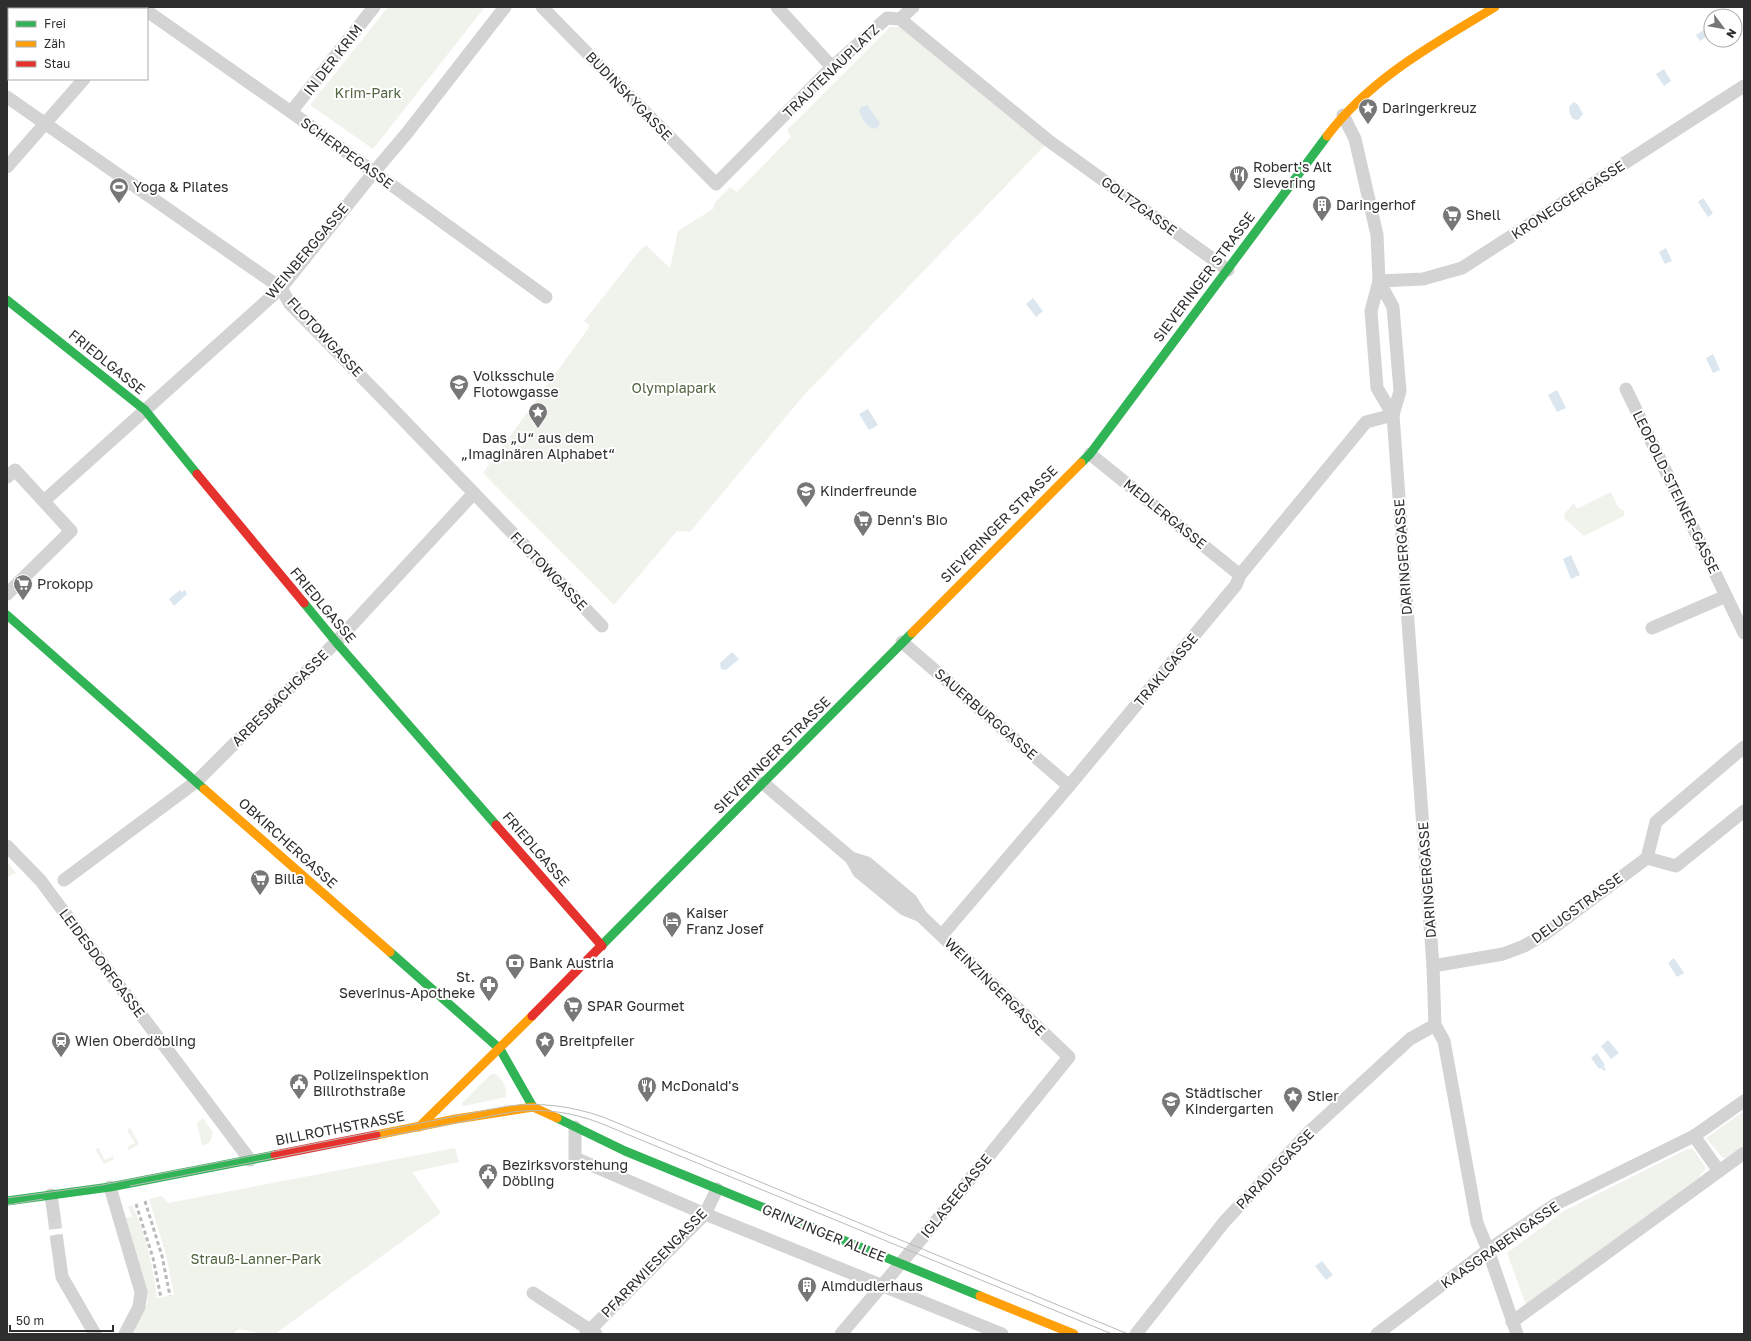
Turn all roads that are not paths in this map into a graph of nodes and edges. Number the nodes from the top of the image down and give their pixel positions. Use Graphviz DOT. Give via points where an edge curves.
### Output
graph roads {
  1 [pos="374,7"];
  2 [pos="505,7"];
  3 [pos="542,7"];
  4 [pos="777,7"];
  5 [pos="913,7"];
  6 [pos="1495,7"];
  7 [pos="148,12"];
  8 [pos="900,19"];
  9 [pos="832,67"];
  10 [pos="83,80"];
  11 [pos="1744,86"];
  12 [pos="7,98"];
  13 [pos="291,112"];
  14 [pos="1343,115"];
  15 [pos="44,123"];
  16 [pos="7,167"];
  17 [pos="374,172"];
  18 [pos="716,184"];
  19 [pos="1228,270"];
  20 [pos="1379,281"];
  21 [pos="281,288"];
  22 [pos="546,297"];
  23 [pos="7,300"];
  24 [pos="1626,389"];
  25 [pos="145,410"];
  26 [pos="1393,415"];
  27 [pos="1090,454"];
  28 [pos="7,477"];
  29 [pos="474,493"];
  30 [pos="44,500"];
  31 [pos="1240,575"];
  32 [pos="7,594"];
  33 [pos="1726,596"];
  34 [pos="7,615"];
  35 [pos="602,626"];
  36 [pos="1652,628"];
  37 [pos="1744,633"];
  38 [pos="336,642"];
  39 [pos="902,642"];
  40 [pos="1744,747"];
  41 [pos="197,781"];
  42 [pos="763,783"];
  43 [pos="1069,786"];
  44 [pos="1744,811"];
  45 [pos="7,846"];
  46 [pos="1647,858"];
  47 [pos="64,880"];
  48 [pos="942,935"];
  49 [pos="602,946"];
  50 [pos="1433,966"];
  51 [pos="1435,1025"];
  52 [pos="500,1049"];
  53 [pos="1069,1058"];
  54 [pos="1744,1101"];
  55 [pos="533,1107"];
  56 [pos="419,1126"];
  57 [pos="575,1127"];
  58 [pos="1694,1136"];
  59 [pos="1744,1153"];
  60 [pos="250,1160"];
  61 [pos="1719,1171"];
  62 [pos="110,1186"];
  63 [pos="717,1189"];
  64 [pos="51,1195"];
  65 [pos="7,1201"];
  66 [pos="705,1214"];
  67 [pos="54,1216"];
  68 [pos="57,1241"];
  69 [pos="1488,1250"];
  70 [pos="900,1264"];
  71 [pos="882,1285"];
  72 [pos="533,1293"];
  73 [pos="1515,1328"];
  74 [pos="591,1333"];
  75 [pos="95,1334"];
  76 [pos="125,1334"];
  77 [pos="841,1334"];
  78 [pos="1002,1334"];
  79 [pos="1074,1334"];
  80 [pos="1136,1334"];
  81 [pos="1377,1334"];
  1 -- 13 [label="street, IN DER KRIM"];
  2 -- 17 [label="street, WEINBERGGASSE"];
  3 -- 18 [label="street, BUDINSKYGASSE"];
  4 -- 9 [label="street"];
  5 -- 8 [label="street"];
  6 -- 14 [label="street, SIEVERINGER STRASSE" via="1422,51 1368,91"];
  7 -- 13 [label="street, SCHERPEGASSE"];
  8 -- 9 [label="street, TRAUTENAUPLATZ" via="887,18"];
  8 -- 19 [label="street, GOLTZGASSE" via="1049,141"];
  9 -- 18 [label="street, TRAUTENAUPLATZ"];
  10 -- 15 [label="street"];
  11 -- 20 [label="street, KRONEGGERGASSE" via="1462,268 1423,279"];
  12 -- 15 [label="street, FLOTOWGASSE"];
  13 -- 17 [label="street, SCHERPEGASSE"];
  14 -- 19 [label="street, SIEVERINGER STRASSE"];
  14 -- 20 [label="street, DARINGERGASSE" via="1355,139 1365,177 1377,235"];
  15 -- 16 [label="street"];
  15 -- 21 [label="street, FLOTOWGASSE"];
  17 -- 21 [label="street, WEINBERGGASSE"];
  17 -- 22 [label="street, SCHERPEGASSE"];
  19 -- 27 [label="street, SIEVERINGER STRASSE"];
  20 -- 26 [label="street, DARINGERGASSE" via="1393,307 1400,391"];
  20 -- 26 [label="street, DARINGERGASSE" via="1371,311 1377,388"];
  21 -- 25 [label="street, WEINBERGGASSE"];
  21 -- 29 [label="street, FLOTOWGASSE" via="290,304"];
  23 -- 25 [label="street, FRIEDLGASSE"];
  24 -- 33 [label="street, LEOPOLD-STEINER-GASSE"];
  25 -- 30 [label="street, WEINBERGGASSE"];
  25 -- 38 [label="street, FRIEDLGASSE"];
  26 -- 31 [label="street, TRAKLGASSE" via="1366,422"];
  26 -- 50 [label="street, DARINGERGASSE"];
  27 -- 31 [label="street, MEDLERGASSE"];
  27 -- 39 [label="street, SIEVERINGER STRASSE"];
  28 -- 30 [label="street" via="15,470"];
  29 -- 35 [label="street, FLOTOWGASSE"];
  29 -- 38 [label="street, ARBESBACHGASSE"];
  30 -- 32 [label="street" via="71,531"];
  31 -- 43 [label="street, TRAKLGASSE" via="1236,585"];
  33 -- 36 [label="street"];
  33 -- 37 [label="street, LEOPOLD-STEINER-GASSE"];
  34 -- 41 [label="street, OBKIRCHERGASSE"];
  38 -- 41 [label="street, ARBESBACHGASSE"];
  38 -- 49 [label="street, FRIEDLGASSE"];
  39 -- 42 [label="street, SIEVERINGER STRASSE"];
  39 -- 43 [label="street, SAUERBURGGASSE"];
  40 -- 46 [label="street" via="1656,822"];
  41 -- 47 [label="street, ARBESBACHGASSE"];
  41 -- 52 [label="street, OBKIRCHERGASSE"];
  42 -- 48 [label="street, WEINZINGERGASSE" via="851,858 860,872 904,909 921,916"];
  42 -- 49 [label="street, SIEVERINGER STRASSE"];
  43 -- 48 [label="street, TRAKLGASSE"];
  44 -- 46 [label="street" via="1676,866"];
  45 -- 60 [label="street, LEIDESDORFGASSE" via="48,891"];
  46 -- 50 [label="street, DELUGSTRASSE" via="1569,917 1524,946 1490,957"];
  48 -- 53 [label="street, WEINZINGERGASSE"];
  49 -- 52 [label="street, SIEVERINGER STRASSE"];
  50 -- 51 [label="street, DARINGERGASSE"];
  51 -- 69 [label="street, DARINGERGASSE" via="1444,1041 1477,1223"];
  51 -- 80 [label="street, PARADISGASSE" via="1410,1039 1309,1132 1225,1221"];
  52 -- 55 [label="street, OBKIRCHERGASSE"];
  52 -- 56 [label="street, BILLROTHSTRASSE"];
  53 -- 70 [label="street, IGLASEEGASSE"];
  54 -- 58 [label="street, KAASGRABENGASSE"];
  55 -- 56 [label="street"];
  55 -- 57 [label="street, GRINZINGER ALLEE"];
  56 -- 60 [label="street, BILLROTHSTRASSE"];
  57 -- 63 [label="street, GRINZINGER ALLEE" via="625,1152"];
  57 -- 66 [label="street, GRINZINGER ALLEE" via="576,1158"];
  58 -- 61 [label="street"];
  58 -- 69 [label="street, KAASGRABENGASSE" via="1554,1205"];
  59 -- 61 [label="street"];
  60 -- 62 [label="street, BILLROTHSTRASSE"];
  61 -- 73 [label="street"];
  62 -- 64 [label="street"];
  62 -- 76 [label="street" via="141,1292 140,1307"];
  63 -- 66 [label="street, PFARRWIESENGASSE"];
  63 -- 70 [label="street, GRINZINGER ALLEE"];
  64 -- 65 [label="street"];
  64 -- 67 [label="street"];
  66 -- 71 [label="street, GRINZINGER ALLEE"];
  66 -- 74 [label="street, PFARRWIESENGASSE"];
  68 -- 75 [label="street" via="62,1277"];
  69 -- 73 [label="street, DARINGERGASSE"];
  69 -- 81 [label="street, KAASGRABENGASSE"];
  70 -- 71 [label="street, IGLASEEGASSE"];
  70 -- 79 [label="street, GRINZINGER ALLEE"];
  71 -- 77 [label="street, IGLASEEGASSE"];
  71 -- 78 [label="street, GRINZINGER ALLEE"];
  72 -- 74 [label="street"];
}
